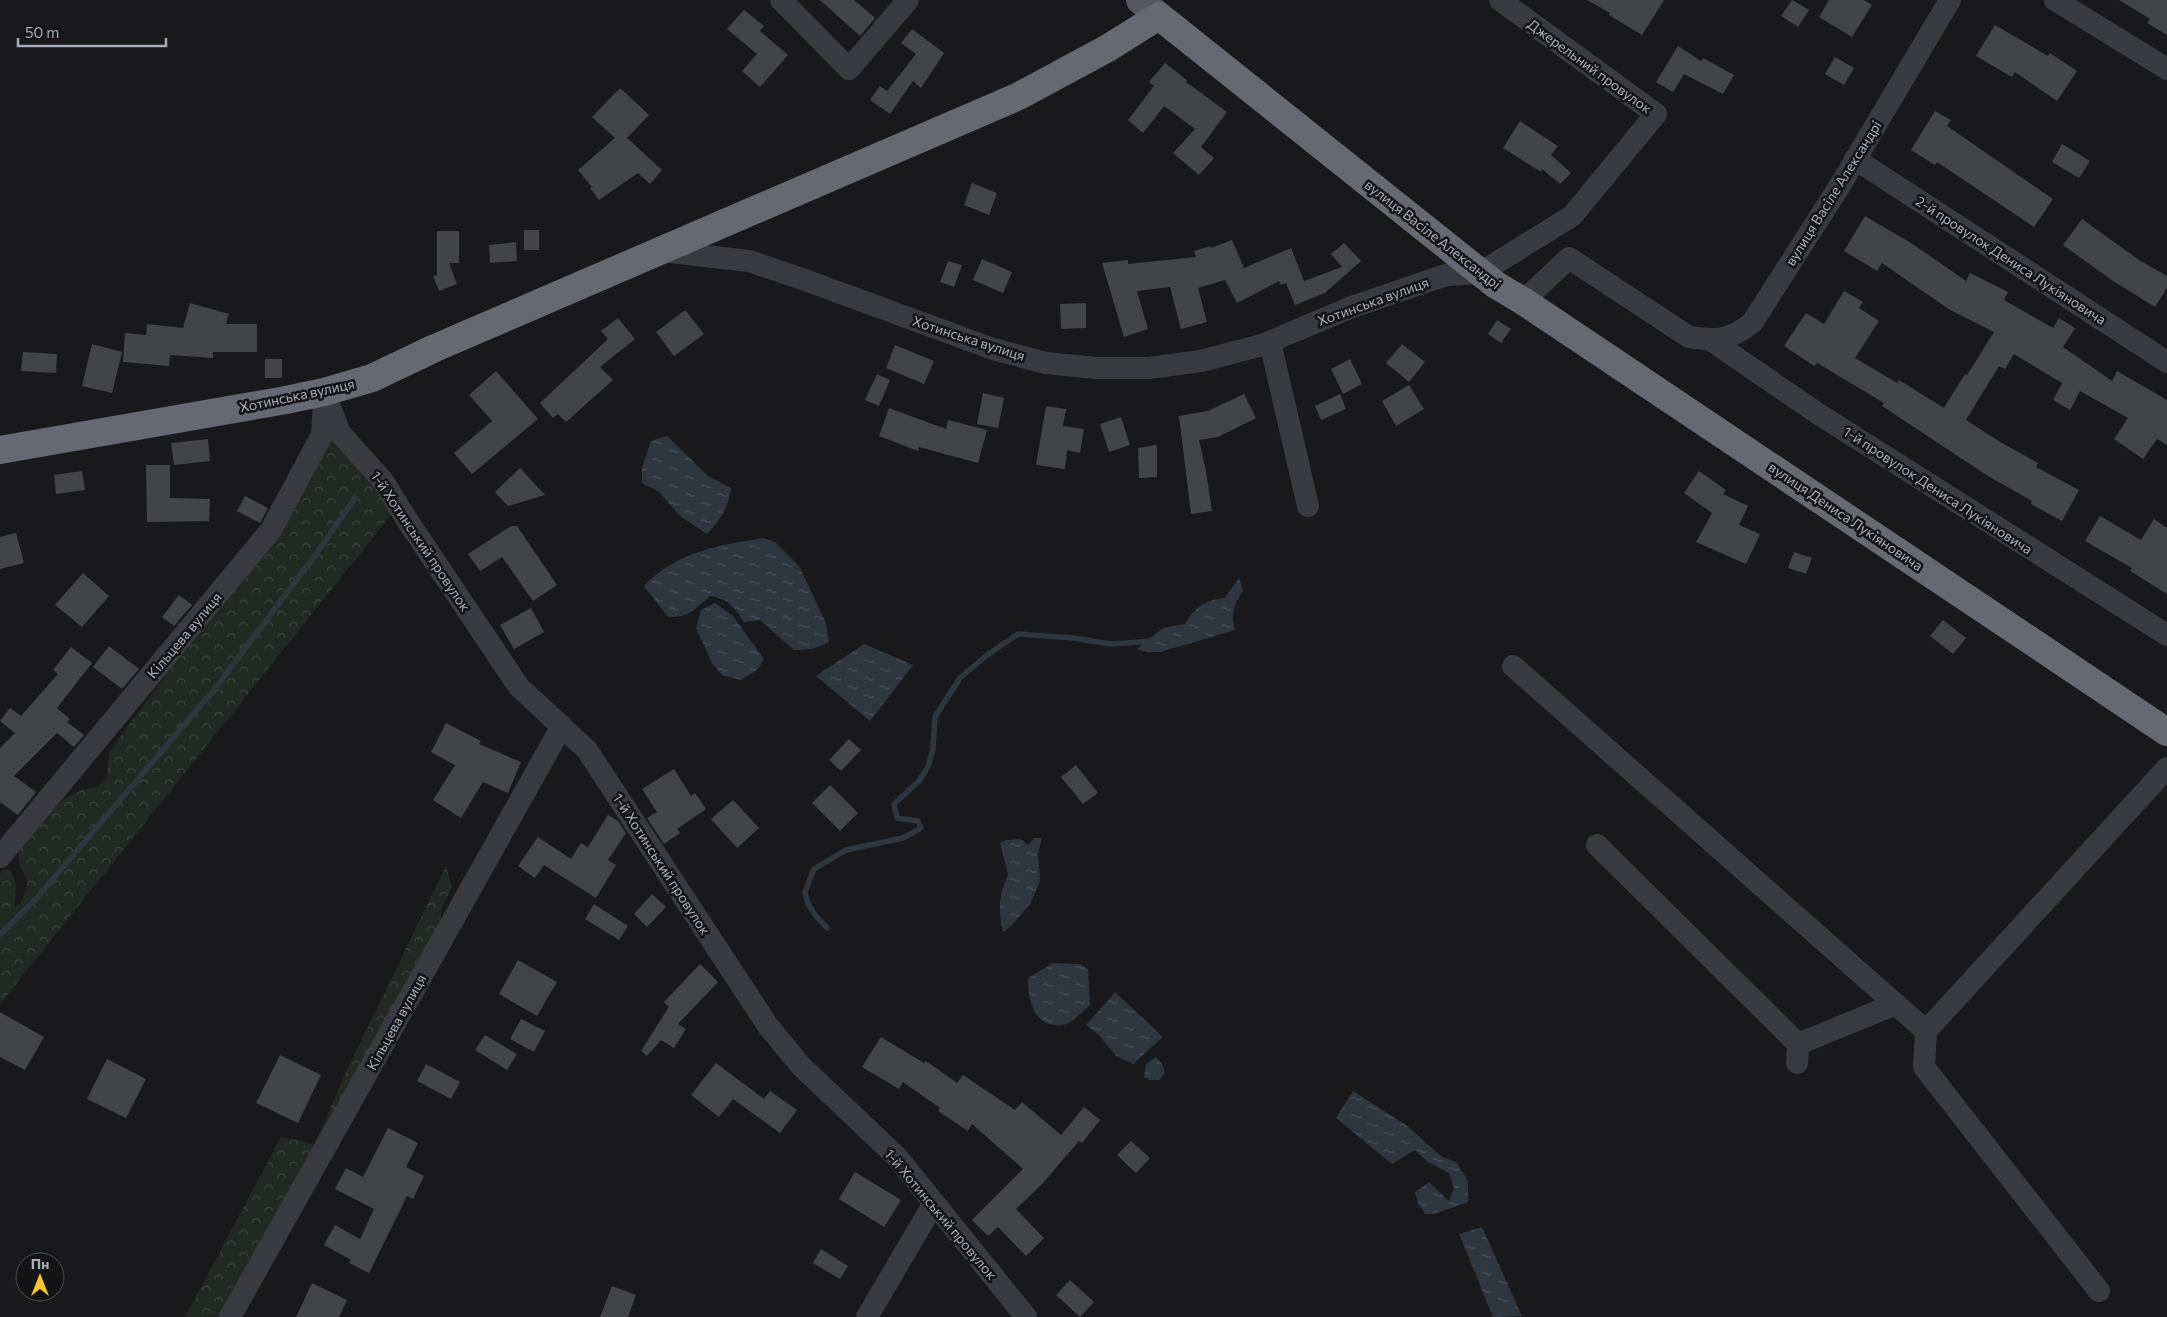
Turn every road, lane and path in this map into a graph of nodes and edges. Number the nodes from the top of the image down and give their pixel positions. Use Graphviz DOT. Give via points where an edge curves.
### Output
graph roads {
  1 [pos="780,0"];
  2 [pos="908,0"];
  3 [pos="1500,0"];
  4 [pos="1950,0"];
  5 [pos="2055,0"];
  6 [pos="1149,8"];
  7 [pos="2167,68"];
  8 [pos="1855,160"];
  9 [pos="661,251"];
  10 [pos="1480,273"];
  11 [pos="1523,301"];
  12 [pos="1712,340"];
  13 [pos="1270,342"];
  14 [pos="2167,362"];
  15 [pos="324,392"];
  16 [pos="0,450"];
  17 [pos="1308,506"];
  18 [pos="2167,635"];
  19 [pos="1512,666"];
  20 [pos="562,726"];
  21 [pos="2167,732"];
  22 [pos="2167,768"];
  23 [pos="1597,845"];
  24 [pos="0,856"];
  25 [pos="1896,1004"];
  26 [pos="1926,1031"];
  27 [pos="934,1203"];
  28 [pos="2099,1290"];
  29 [pos="230,1317"];
  30 [pos="867,1317"];
  31 [pos="1026,1317"];
  1 -- 2 [label="street" via="849,69"];
  3 -- 10 [label="street, Джерельний провулок" via="1656,114 1572,216"];
  4 -- 8 [label="street, вулиця Васіле Александрі"];
  5 -- 7 [label="street"];
  6 -- 9 [label="highway, Хотинська вулиця" via="1108,48 1019,96"];
  6 -- 10 [label="highway, вулиця Васіле Александрі"];
  8 -- 12 [label="street, вулиця Васіле Александрі" via="1752,322 1736,335"];
  8 -- 14 [label="street, 2-й провулок Дениса Лукіяновича"];
  9 -- 13 [label="street, Хотинська вулиця" via="749,261 993,349 1046,362 1096,368 1149,368 1202,360"];
  9 -- 15 [label="highway, Хотинська вулиця" via="372,378"];
  10 -- 11 [label="highway, вулиця Васіле Александрі"];
  10 -- 13 [label="street, Хотинська вулиця" via="1446,275 1352,307"];
  11 -- 12 [label="street, вулиця Васіле Александрі" via="1568,258 1689,337"];
  11 -- 21 [label="highway, вулиця Дениса Лукіяновича"];
  12 -- 18 [label="street, 1-й провулок Дениса Лукіяновича" via="1817,413"];
  13 -- 17 [label="street"];
  15 -- 16 [label="highway, Хотинська вулиця"];
  15 -- 20 [label="street, 1-й Хотинський провулок" via="340,433 383,481 519,687"];
  15 -- 24 [label="street, Кільцева вулиця" via="322,435 271,530"];
  19 -- 25 [label="street"];
  20 -- 27 [label="street, 1-й Хотинський провулок" via="587,750 768,1026 801,1066 897,1157"];
  20 -- 29 [label="street, Кільцева вулиця"];
  22 -- 26 [label="street"];
  23 -- 25 [label="street" via="1798,1053"];
  25 -- 26 [label="street"];
  26 -- 28 [label="street" via="1924,1067"];
  27 -- 30 [label="street"];
  27 -- 31 [label="street, 1-й Хотинський провулок"];
}
